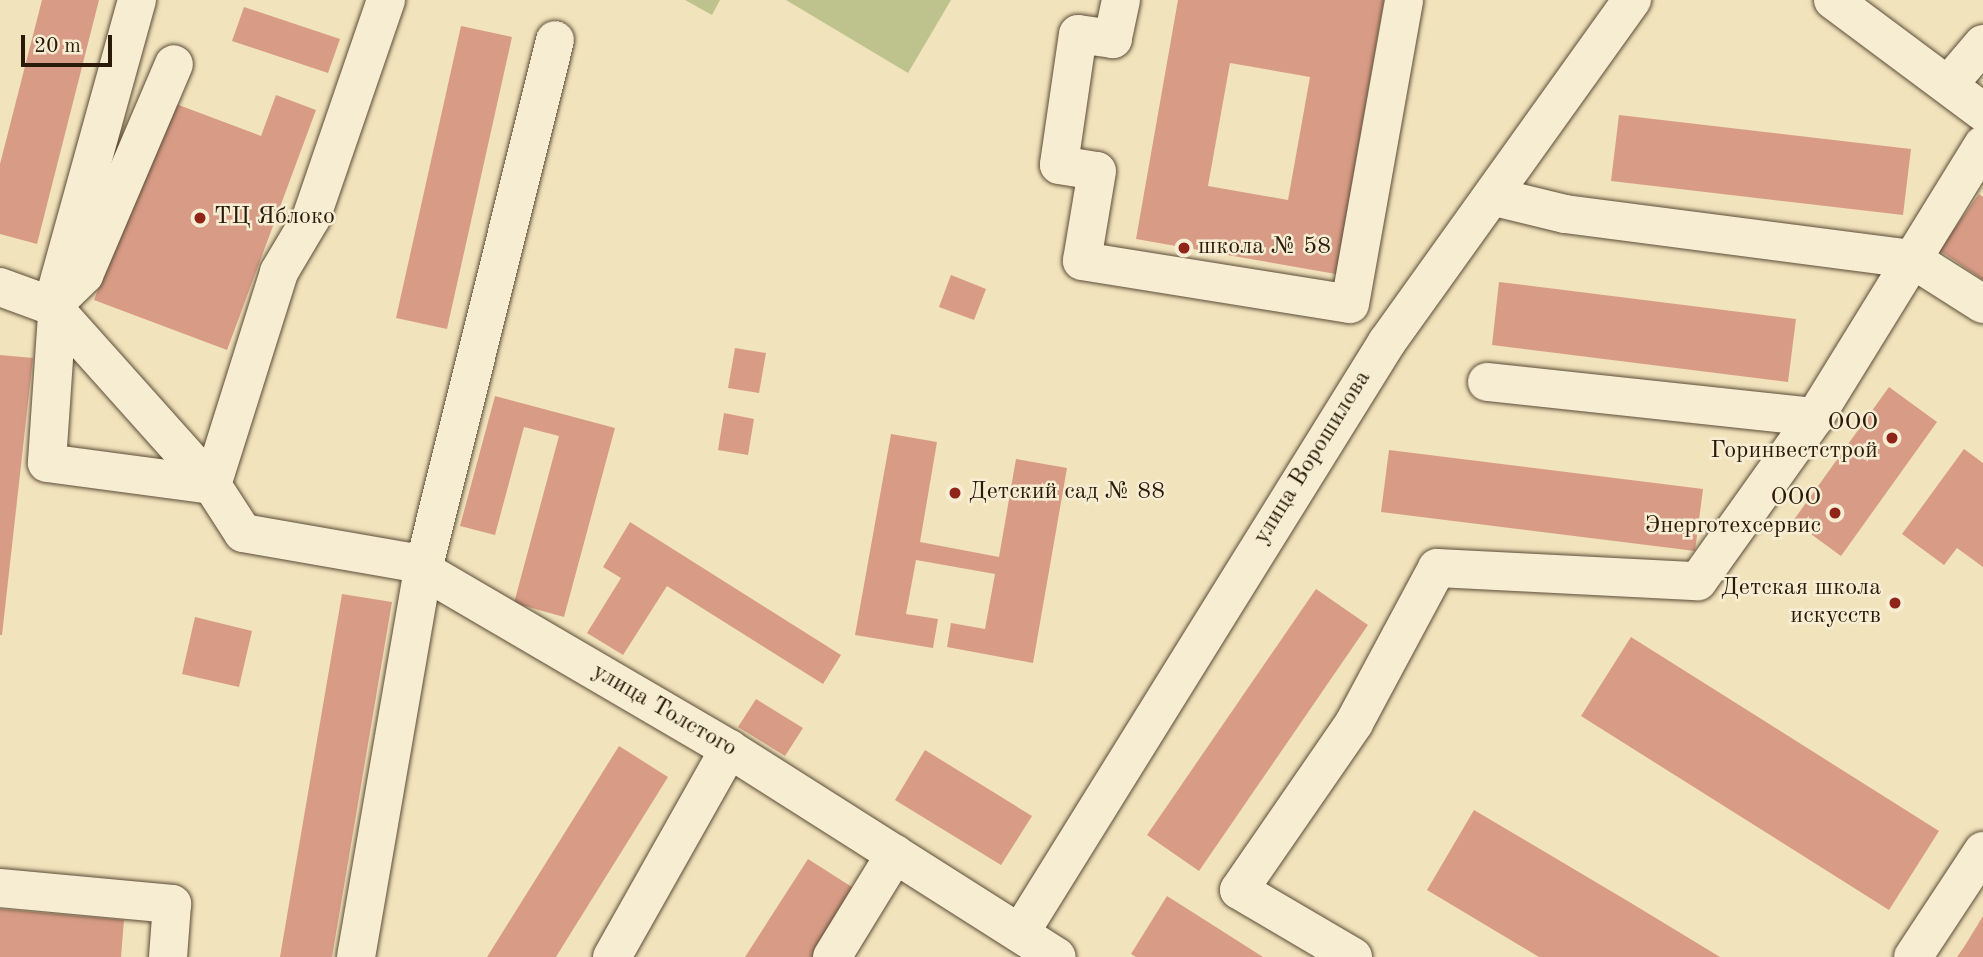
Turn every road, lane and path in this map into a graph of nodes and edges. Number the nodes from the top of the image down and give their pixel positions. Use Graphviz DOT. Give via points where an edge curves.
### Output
graph roads {
  1 [pos="137,0"];
  2 [pos="386,0"];
  3 [pos="1121,0"];
  4 [pos="1404,0"];
  5 [pos="1632,0"];
  6 [pos="1833,0"];
  7 [pos="555,40"];
  8 [pos="1983,44"];
  9 [pos="174,64"];
  10 [pos="1948,85"];
  11 [pos="1983,112"];
  12 [pos="1983,145"];
  13 [pos="1495,197"];
  14 [pos="1912,259"];
  15 [pos="0,287"];
  16 [pos="1983,304"];
  17 [pos="54,311"];
  18 [pos="1487,382"];
  19 [pos="1815,417"];
  20 [pos="212,485"];
  21 [pos="422,570"];
  22 [pos="729,749"];
  23 [pos="1983,851"];
  24 [pos="894,854"];
  25 [pos="0,888"];
  26 [pos="1020,933"];
  27 [pos="168,957"];
  28 [pos="356,957"];
  29 [pos="612,957"];
  30 [pos="832,957"];
  31 [pos="1057,957"];
  32 [pos="1353,957"];
  33 [pos="1913,957"];
  1 -- 17 [label="street"];
  2 -- 20 [label="street" via="311,218 279,272"];
  3 -- 4 [label="street" via="1113,39 1078,34 1059,164 1097,171 1082,261 1350,304"];
  5 -- 13 [label="street, улица Ворошилова"];
  6 -- 10 [label="street"];
  7 -- 21 [label="street"];
  8 -- 10 [label="street"];
  9 -- 17 [label="street" via="84,275"];
  10 -- 11 [label="street"];
  12 -- 14 [label="street"];
  13 -- 14 [label="street" via="1565,214"];
  13 -- 26 [label="street, улица Ворошилова" via="1380,353"];
  14 -- 16 [label="street"];
  14 -- 19 [label="street"];
  15 -- 17 [label="street"];
  17 -- 20 [label="street"];
  17 -- 20 [label="street" via="47,463"];
  18 -- 19 [label="street"];
  19 -- 32 [label="street" via="1698,581 1437,568 1354,723 1239,890"];
  20 -- 21 [label="street, улица Толстого" via="243,533 409,562"];
  21 -- 22 [label="street, улица Толстого"];
  21 -- 28 [label="street"];
  22 -- 24 [label="street, улица Толстого"];
  22 -- 29 [label="street"];
  23 -- 33 [label="street"];
  24 -- 26 [label="street, улица Толстого"];
  24 -- 30 [label="street"];
  25 -- 27 [label="street" via="172,904"];
  26 -- 31 [label="street, улица Толстого"];
}
